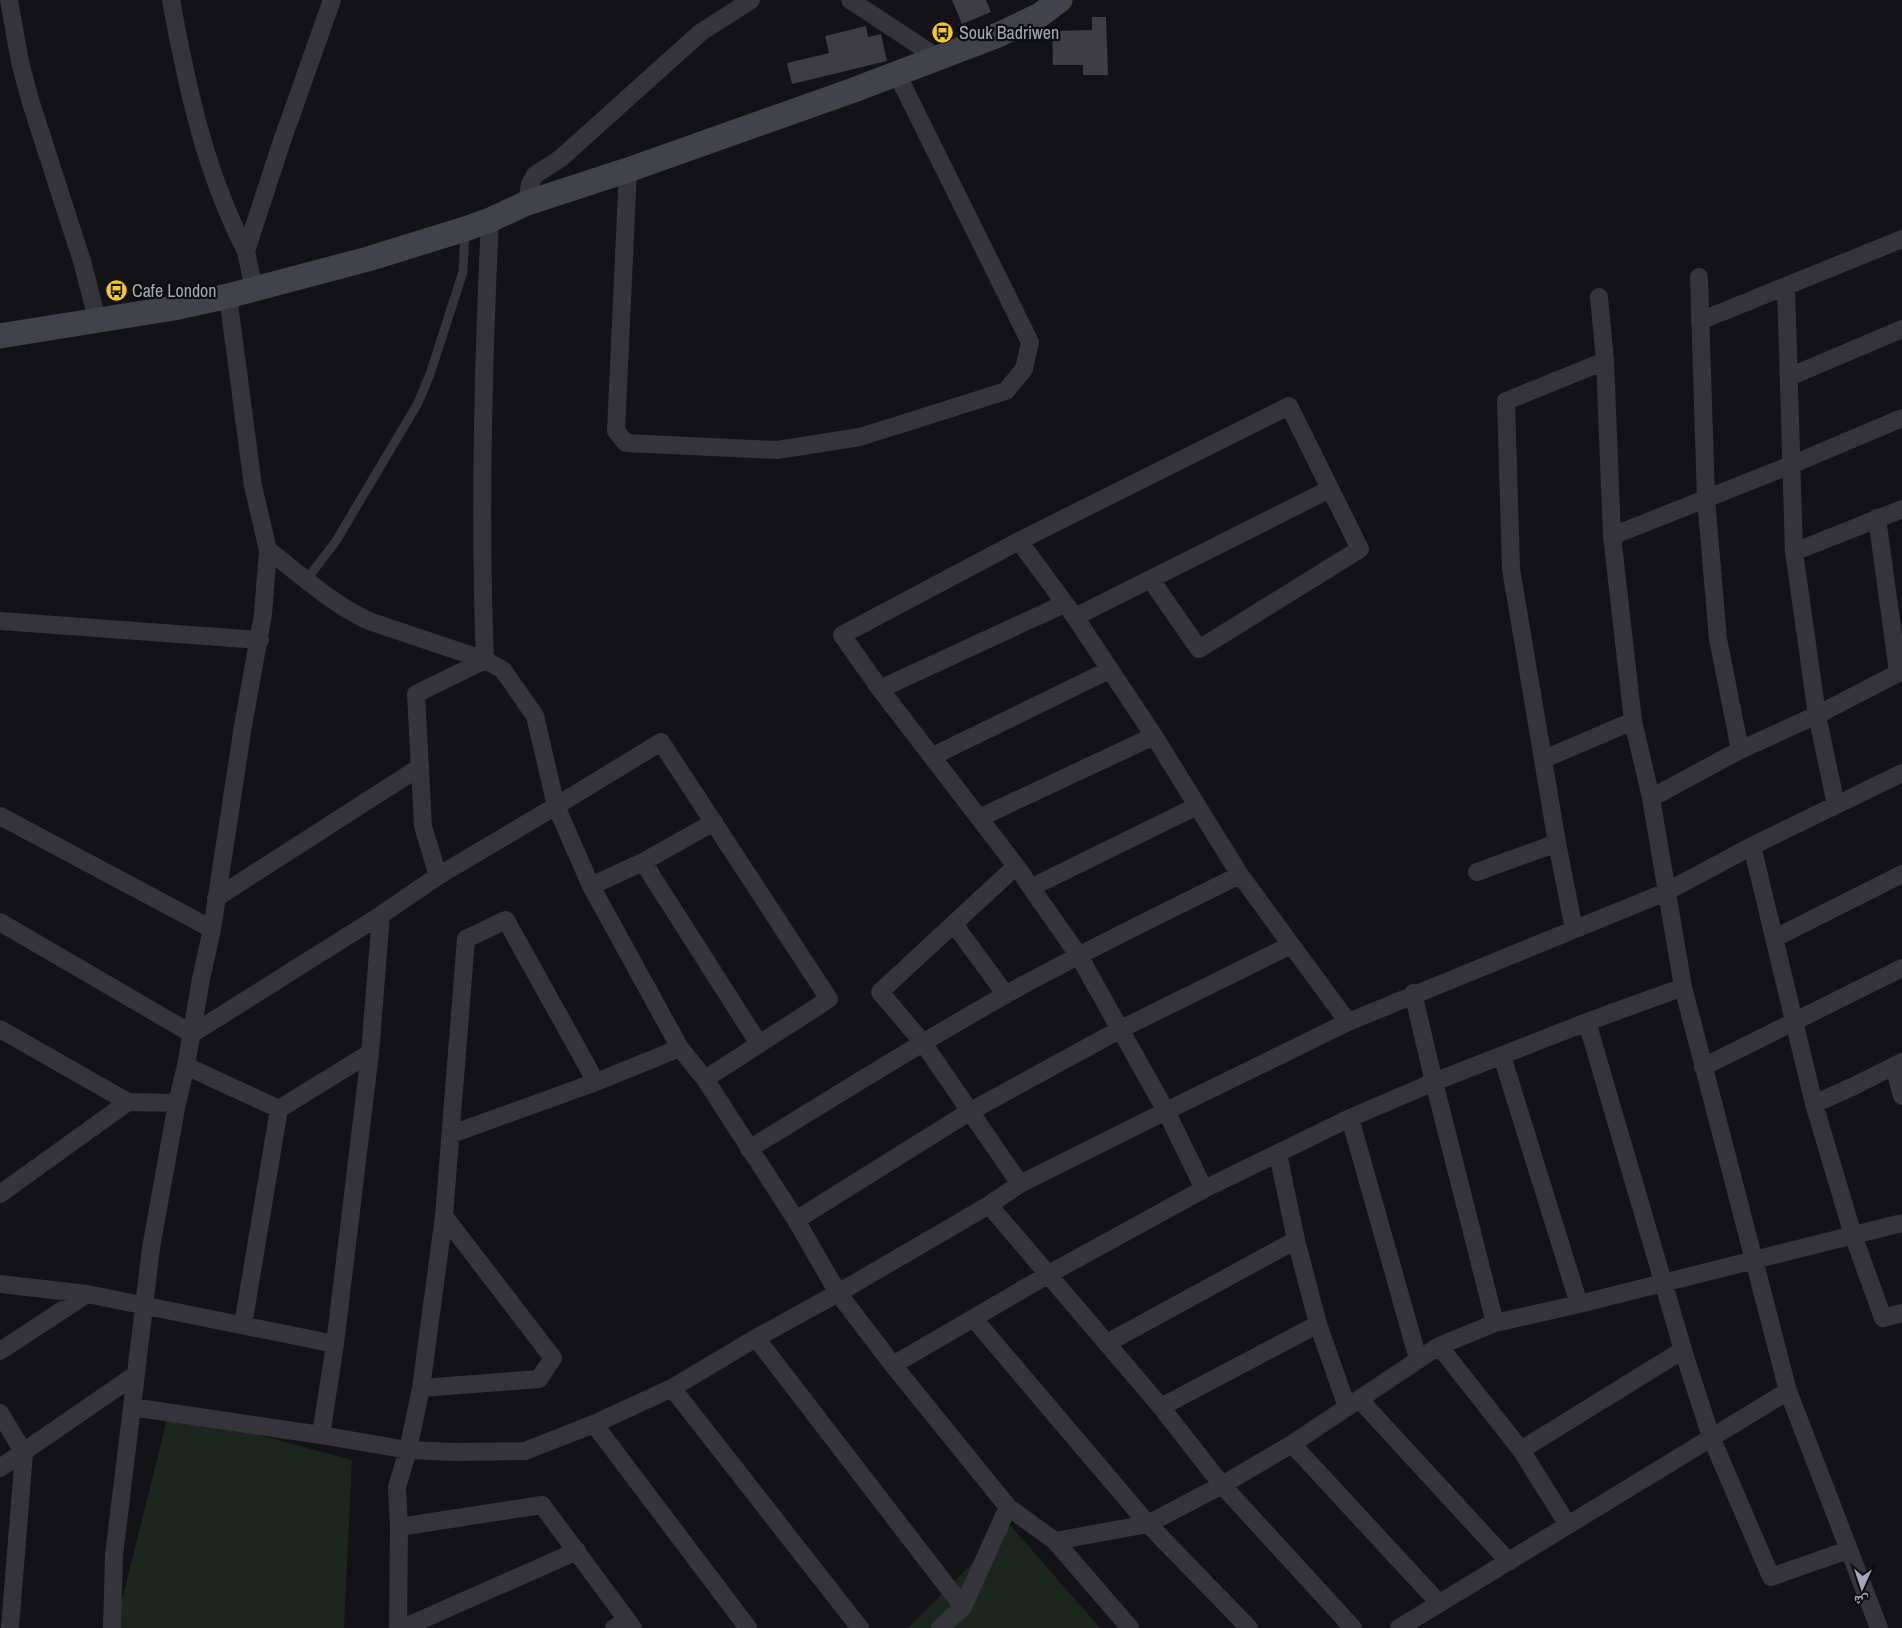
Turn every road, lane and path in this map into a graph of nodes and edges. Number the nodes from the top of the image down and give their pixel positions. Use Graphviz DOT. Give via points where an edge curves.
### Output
graph roads {
  1 [pos="9,0"];
  2 [pos="171,0"];
  3 [pos="332,0"];
  4 [pos="751,0"];
  5 [pos="850,0"];
  6 [pos="1060,0"];
  7 [pos="938,58"];
  8 [pos="897,74"];
  9 [pos="628,170"];
  10 [pos="527,203"];
  11 [pos="490,220"];
  12 [pos="465,229"];
  13 [pos="1902,239"];
  14 [pos="246,251"];
  15 [pos="1699,277"];
  16 [pos="1786,287"];
  17 [pos="257,288"];
  18 [pos="228,296"];
  19 [pos="1599,297"];
  20 [pos="97,319"];
  21 [pos="1700,321"];
  22 [pos="1902,329"];
  23 [pos="0,336"];
  24 [pos="1605,361"];
  25 [pos="1789,377"];
  26 [pos="1902,418"];
  27 [pos="1791,465"];
  28 [pos="1330,490"];
  29 [pos="1706,499"];
  30 [pos="1902,509"];
  31 [pos="1877,518"];
  32 [pos="1612,536"];
  33 [pos="1019,541"];
  34 [pos="268,550"];
  35 [pos="1794,552"];
  36 [pos="1894,578"];
  37 [pos="307,579"];
  38 [pos="1151,580"];
  39 [pos="1070,611"];
  40 [pos="0,621"];
  41 [pos="260,640"];
  42 [pos="485,660"];
  43 [pos="1109,670"];
  44 [pos="1900,671"];
  45 [pos="880,689"];
  46 [pos="1817,715"];
  47 [pos="1633,721"];
  48 [pos="1154,736"];
  49 [pos="1740,750"];
  50 [pos="933,756"];
  51 [pos="1544,760"];
  52 [pos="420,767"];
  53 [pos="1902,772"];
  54 [pos="1652,798"];
  55 [pos="1836,805"];
  56 [pos="556,806"];
  57 [pos="1197,806"];
  58 [pos="0,816"];
  59 [pos="978,818"];
  60 [pos="714,822"];
  61 [pos="1557,843"];
  62 [pos="1752,846"];
  63 [pos="643,862"];
  64 [pos="1016,866"];
  65 [pos="1477,872"];
  66 [pos="1902,874"];
  67 [pos="1240,875"];
  68 [pos="438,876"];
  69 [pos="590,886"];
  70 [pos="1032,887"];
  71 [pos="1666,892"];
  72 [pos="216,898"];
  73 [pos="381,915"];
  74 [pos="0,922"];
  75 [pos="954,924"];
  76 [pos="212,929"];
  77 [pos="1574,929"];
  78 [pos="1775,938"];
  79 [pos="1291,945"];
  80 [pos="1079,956"];
  81 [pos="1902,968"];
  82 [pos="1683,987"];
  83 [pos="1413,994"];
  84 [pos="1006,995"];
  85 [pos="1794,1021"];
  86 [pos="1348,1022"];
  87 [pos="1587,1022"];
  88 [pos="1121,1029"];
  89 [pos="0,1030"];
  90 [pos="192,1034"];
  91 [pos="922,1043"];
  92 [pos="759,1044"];
  93 [pos="680,1048"];
  94 [pos="370,1054"];
  95 [pos="1502,1056"];
  96 [pos="1898,1064"];
  97 [pos="186,1066"];
  98 [pos="1703,1067"];
  99 [pos="705,1079"];
  100 [pos="596,1082"];
  101 [pos="1434,1082"];
  102 [pos="1902,1096"];
  103 [pos="128,1102"];
  104 [pos="177,1103"];
  105 [pos="1814,1104"];
  106 [pos="279,1109"];
  107 [pos="1166,1111"];
  108 [pos="969,1112"];
  109 [pos="1350,1118"];
  110 [pos="452,1134"];
  111 [pos="749,1149"];
  112 [pos="1278,1154"];
  113 [pos="1020,1184"];
  114 [pos="1204,1189"];
  115 [pos="0,1194"];
  116 [pos="989,1205"];
  117 [pos="444,1216"];
  118 [pos="796,1220"];
  119 [pos="1902,1223"];
  120 [pos="1853,1235"];
  121 [pos="1296,1240"];
  122 [pos="1754,1260"];
  123 [pos="1049,1274"];
  124 [pos="1663,1282"];
  125 [pos="0,1284"];
  126 [pos="838,1293"];
  127 [pos="87,1294"];
  128 [pos="1579,1304"];
  129 [pos="145,1305"];
  130 [pos="1902,1313"];
  131 [pos="974,1319"];
  132 [pos="1495,1323"];
  133 [pos="1318,1324"];
  134 [pos="242,1325"];
  135 [pos="756,1338"];
  136 [pos="1107,1343"];
  137 [pos="335,1344"];
  138 [pos="1439,1346"];
  139 [pos="1683,1350"];
  140 [pos="0,1351"];
  141 [pos="1418,1359"];
  142 [pos="893,1365"];
  143 [pos="135,1375"];
  144 [pos="421,1388"];
  145 [pos="672,1388"];
  146 [pos="1788,1391"];
  147 [pos="1353,1403"];
  148 [pos="132,1407"];
  149 [pos="1161,1407"];
  150 [pos="0,1413"];
  151 [pos="594,1424"];
  152 [pos="321,1435"];
  153 [pos="1711,1436"];
  154 [pos="1292,1444"];
  155 [pos="408,1450"];
  156 [pos="1521,1450"];
  157 [pos="24,1453"];
  158 [pos="0,1468"];
  159 [pos="1222,1485"];
  160 [pos="1008,1507"];
  161 [pos="1148,1524"];
  162 [pos="1568,1524"];
  163 [pos="399,1527"];
  164 [pos="1055,1541"];
  165 [pos="1848,1550"];
  166 [pos="577,1551"];
  167 [pos="1509,1562"];
  168 [pos="15,1563"];
  169 [pos="0,1573"];
  170 [pos="1439,1604"];
  171 [pos="963,1607"];
  172 [pos="625,1626"];
  173 [pos="10,1628"];
  174 [pos="112,1628"];
  175 [pos="398,1628"];
  176 [pos="403,1628"];
  177 [pos="748,1628"];
  178 [pos="860,1628"];
  179 [pos="940,1628"];
  180 [pos="1130,1628"];
  181 [pos="1249,1628"];
  182 [pos="1352,1628"];
  183 [pos="1399,1628"];
  184 [pos="1879,1628"];
  1 -- 20 [label="street" via="31,103"];
  2 -- 14 [label="street" via="182,61 210,171 229,220"];
  3 -- 14 [label="street"];
  4 -- 10 [label="street" via="700,34 561,158 535,175"];
  5 -- 7 [label="street"];
  6 -- 7 [label="street" via="1040,15 998,35"];
  7 -- 8 [label="street"];
  8 -- 9 [label="street"];
  8 -- 9 [label="street" via="1030,342 1024,369 1006,391 860,437 777,450 626,443 616,431"];
  9 -- 10 [label="street"];
  10 -- 11 [label="street"];
  11 -- 12 [label="street"];
  11 -- 42 [label="street" via="485,327 482,574"];
  12 -- 17 [label="street"];
  12 -- 37 [label="lane" via="463,272 418,403 336,542"];
  13 -- 16 [label="street"];
  14 -- 17 [label="street"];
  15 -- 21 [label="street"];
  16 -- 21 [label="street"];
  16 -- 25 [label="street"];
  17 -- 18 [label="street"];
  18 -- 20 [label="street"];
  18 -- 34 [label="street" via="253,486"];
  19 -- 24 [label="street"];
  20 -- 23 [label="street"];
  21 -- 29 [label="street"];
  22 -- 25 [label="street"];
  24 -- 32 [label="street"];
  24 -- 51 [label="street" via="1506,401 1511,568"];
  25 -- 27 [label="street"];
  26 -- 27 [label="street"];
  27 -- 29 [label="street"];
  27 -- 35 [label="street"];
  28 -- 33 [label="street" via="1289,406"];
  28 -- 38 [label="street"];
  28 -- 38 [label="street" via="1360,549 1199,649"];
  29 -- 32 [label="street"];
  29 -- 49 [label="street" via="1718,639"];
  30 -- 31 [label="street"];
  31 -- 35 [label="street"];
  31 -- 36 [label="street"];
  32 -- 47 [label="street"];
  33 -- 39 [label="street"];
  33 -- 45 [label="street" via="842,634"];
  34 -- 37 [label="street"];
  34 -- 41 [label="street"];
  35 -- 46 [label="street"];
  36 -- 44 [label="street"];
  37 -- 42 [label="street" via="355,614"];
  38 -- 39 [label="street"];
  39 -- 43 [label="street"];
  39 -- 45 [label="street"];
  40 -- 41 [label="street"];
  41 -- 72 [label="street"];
  42 -- 52 [label="street" via="416,694"];
  42 -- 56 [label="street" via="503,670 534,716"];
  43 -- 48 [label="street"];
  43 -- 50 [label="street"];
  44 -- 46 [label="street"];
  45 -- 50 [label="street"];
  46 -- 49 [label="street"];
  46 -- 55 [label="street"];
  47 -- 51 [label="street"];
  47 -- 54 [label="street"];
  48 -- 57 [label="street"];
  48 -- 59 [label="street"];
  49 -- 54 [label="street"];
  50 -- 59 [label="street"];
  51 -- 61 [label="street"];
  52 -- 68 [label="street" via="423,826"];
  52 -- 72 [label="street"];
  53 -- 55 [label="street"];
  54 -- 71 [label="street"];
  55 -- 62 [label="street"];
  56 -- 60 [label="street" via="661,742"];
  56 -- 68 [label="street"];
  56 -- 69 [label="street"];
  57 -- 67 [label="street"];
  57 -- 70 [label="street"];
  58 -- 76 [label="street"];
  59 -- 64 [label="street"];
  60 -- 63 [label="street"];
  60 -- 92 [label="street" via="829,999"];
  61 -- 65 [label="street"];
  61 -- 77 [label="street"];
  62 -- 71 [label="street"];
  62 -- 78 [label="street"];
  63 -- 69 [label="street"];
  63 -- 92 [label="street"];
  64 -- 70 [label="street"];
  64 -- 75 [label="street"];
  66 -- 78 [label="street"];
  67 -- 79 [label="street"];
  67 -- 80 [label="street"];
  68 -- 73 [label="street"];
  69 -- 93 [label="street"];
  70 -- 80 [label="street"];
  71 -- 77 [label="street"];
  71 -- 82 [label="street"];
  72 -- 76 [label="street"];
  73 -- 90 [label="street"];
  73 -- 94 [label="street"];
  74 -- 90 [label="street"];
  75 -- 84 [label="street"];
  75 -- 91 [label="street" via="880,992"];
  76 -- 90 [label="street"];
  77 -- 83 [label="street"];
  78 -- 85 [label="street"];
  79 -- 86 [label="street"];
  79 -- 88 [label="street"];
  80 -- 84 [label="street"];
  80 -- 88 [label="street"];
  81 -- 85 [label="street"];
  82 -- 87 [label="street"];
  82 -- 98 [label="street"];
  83 -- 86 [label="street"];
  83 -- 101 [label="street"];
  84 -- 91 [label="street"];
  85 -- 98 [label="street"];
  85 -- 105 [label="street"];
  86 -- 107 [label="street"];
  87 -- 95 [label="street"];
  87 -- 124 [label="street"];
  88 -- 107 [label="street"];
  88 -- 108 [label="street"];
  89 -- 103 [label="street"];
  90 -- 97 [label="street"];
  91 -- 108 [label="street"];
  91 -- 111 [label="street"];
  92 -- 99 [label="street"];
  93 -- 99 [label="street"];
  93 -- 100 [label="street"];
  94 -- 106 [label="street"];
  94 -- 137 [label="street"];
  95 -- 101 [label="street"];
  95 -- 128 [label="street"];
  96 -- 102 [label="street"];
  96 -- 105 [label="street"];
  97 -- 104 [label="street"];
  97 -- 106 [label="street"];
  98 -- 122 [label="street"];
  99 -- 111 [label="street"];
  100 -- 110 [label="street"];
  100 -- 110 [label="street" via="506,920 466,938"];
  101 -- 109 [label="street"];
  101 -- 132 [label="street"];
  103 -- 104 [label="street"];
  103 -- 115 [label="street"];
  104 -- 129 [label="street" via="151,1248"];
  105 -- 120 [label="street"];
  106 -- 134 [label="street"];
  107 -- 113 [label="street"];
  107 -- 114 [label="street"];
  108 -- 113 [label="street"];
  108 -- 118 [label="street"];
  109 -- 112 [label="street"];
  109 -- 141 [label="street"];
  110 -- 117 [label="street"];
  111 -- 118 [label="street"];
  112 -- 114 [label="street"];
  112 -- 121 [label="street"];
  113 -- 116 [label="street"];
  114 -- 123 [label="street"];
  116 -- 123 [label="street"];
  116 -- 126 [label="street"];
  117 -- 144 [label="street"];
  117 -- 144 [label="street" via="553,1358 539,1379"];
  118 -- 126 [label="street"];
  119 -- 120 [label="street"];
  120 -- 122 [label="street"];
  120 -- 130 [label="street" via="1883,1318"];
  121 -- 133 [label="street"];
  121 -- 136 [label="street"];
  122 -- 124 [label="street"];
  122 -- 146 [label="street"];
  123 -- 131 [label="street"];
  123 -- 136 [label="street"];
  124 -- 128 [label="street"];
  124 -- 139 [label="street"];
  125 -- 127 [label="street"];
  126 -- 135 [label="street"];
  126 -- 142 [label="street"];
  127 -- 129 [label="street"];
  127 -- 140 [label="street"];
  128 -- 132 [label="street"];
  129 -- 134 [label="street"];
  129 -- 143 [label="street"];
  131 -- 142 [label="street"];
  131 -- 161 [label="street"];
  132 -- 138 [label="street"];
  133 -- 147 [label="street"];
  133 -- 149 [label="street"];
  134 -- 137 [label="street"];
  135 -- 145 [label="street"];
  135 -- 171 [label="street"];
  136 -- 149 [label="street"];
  137 -- 152 [label="street"];
  138 -- 141 [label="street"];
  138 -- 156 [label="street"];
  139 -- 153 [label="street"];
  139 -- 156 [label="street"];
  141 -- 147 [label="street"];
  142 -- 160 [label="street"];
  143 -- 148 [label="street"];
  143 -- 157 [label="street"];
  144 -- 155 [label="street"];
  145 -- 151 [label="street"];
  145 -- 178 [label="street"];
  146 -- 153 [label="street"];
  146 -- 165 [label="street"];
  147 -- 154 [label="street"];
  147 -- 167 [label="street"];
  148 -- 152 [label="street"];
  148 -- 174 [label="street" via="114,1555"];
  149 -- 159 [label="street"];
  150 -- 157 [label="street"];
  151 -- 155 [label="street" via="525,1451"];
  151 -- 177 [label="street"];
  152 -- 155 [label="street"];
  153 -- 162 [label="street"];
  153 -- 165 [label="street" via="1771,1577"];
  154 -- 159 [label="street"];
  154 -- 170 [label="street"];
  155 -- 163 [label="street" via="397,1487"];
  156 -- 162 [label="street"];
  157 -- 158 [label="street"];
  157 -- 168 [label="street"];
  159 -- 161 [label="street"];
  159 -- 182 [label="street"];
  160 -- 164 [label="street"];
  160 -- 171 [label="street"];
  161 -- 164 [label="street"];
  161 -- 181 [label="street"];
  162 -- 167 [label="street"];
  163 -- 166 [label="street" via="542,1505"];
  163 -- 175 [label="street"];
  164 -- 180 [label="street"];
  165 -- 184 [label="street"];
  166 -- 172 [label="street"];
  166 -- 176 [label="street"];
  167 -- 170 [label="street"];
  168 -- 169 [label="street"];
  168 -- 173 [label="street"];
  170 -- 183 [label="street"];
  171 -- 179 [label="street"];
}
